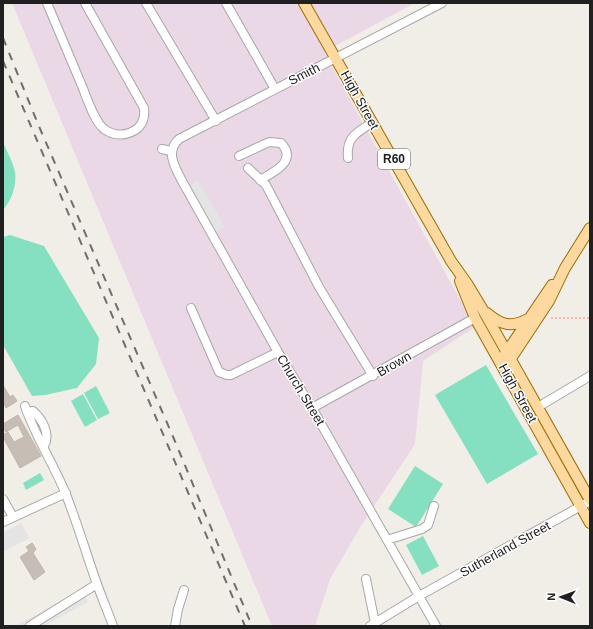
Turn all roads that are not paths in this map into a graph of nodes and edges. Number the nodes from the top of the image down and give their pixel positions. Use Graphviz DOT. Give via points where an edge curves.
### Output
graph roads {
  1 [pos="47,3"];
  2 [pos="85,3"];
  3 [pos="146,3"];
  4 [pos="226,3"];
  5 [pos="304,3"];
  6 [pos="442,3"];
  7 [pos="336,58"];
  8 [pos="275,89"];
  9 [pos="216,121"];
  10 [pos="373,122"];
  11 [pos="162,149"];
  12 [pos="171,151"];
  13 [pos="239,156"];
  14 [pos="348,158"];
  15 [pos="248,168"];
  16 [pos="260,180"];
  17 [pos="590,228"];
  18 [pos="451,261"];
  19 [pos="565,268"];
  20 [pos="191,308"];
  21 [pos="483,310"];
  22 [pos="475,318"];
  23 [pos="528,319"];
  24 [pos="278,352"];
  25 [pos="505,360"];
  26 [pos="373,376"];
  27 [pos="590,376"];
  28 [pos="538,407"];
  29 [pos="312,408"];
  30 [pos="26,409"];
  31 [pos="66,493"];
  32 [pos="3,499"];
  33 [pos="590,500"];
  34 [pos="434,506"];
  35 [pos="581,506"];
  36 [pos="13,517"];
  37 [pos="3,522"];
  38 [pos="590,522"];
  39 [pos="386,540"];
  40 [pos="366,579"];
  41 [pos="97,584"];
  42 [pos="184,590"];
  43 [pos="419,596"];
  44 [pos="373,624"];
  45 [pos="30,626"];
  46 [pos="114,626"];
  47 [pos="175,626"];
  48 [pos="436,626"];
  1 -- 2 [label="street" via="99,123 109,132 121,135 141,125 144,120 144,108"];
  3 -- 9 [label="street"];
  4 -- 8 [label="street"];
  5 -- 7 [label="main road, High Street / R60"];
  6 -- 7 [label="street, Smith"];
  7 -- 8 [label="street, Smith"];
  7 -- 10 [label="main road, High Street / R60"];
  8 -- 9 [label="street, Smith"];
  9 -- 12 [label="street, Smith" via="179,139"];
  10 -- 14 [label="street" via="350,138"];
  10 -- 18 [label="main road, High Street / R60"];
  11 -- 12 [label="street"];
  12 -- 24 [label="street, Church Street" via="182,182"];
  13 -- 16 [label="street" via="269,142 281,143 285,147 286,161"];
  15 -- 16 [label="street"];
  16 -- 26 [label="street" via="266,186 319,287"];
  17 -- 19 [label="main road"];
  18 -- 21 [label="main road, High Street / R60"];
  18 -- 22 [label="main road, High Street / R60"];
  19 -- 23 [label="main road"];
  19 -- 25 [label="main road" via="549,301"];
  20 -- 24 [label="street" via="222,374 231,375"];
  21 -- 23 [label="main road" via="497,321 506,324"];
  21 -- 25 [label="main road, High Street / R60"];
  22 -- 25 [label="main road, High Street / R60"];
  22 -- 26 [label="street, Brown"];
  23 -- 25 [label="main road"];
  24 -- 29 [label="street, Church Street"];
  25 -- 28 [label="main road, High Street"];
  25 -- 35 [label="main road, High Street"];
  26 -- 29 [label="street, Brown"];
  27 -- 28 [label="street"];
  28 -- 33 [label="main road, High Street"];
  29 -- 39 [label="street, Church Street"];
  30 -- 31 [label="street"];
  31 -- 36 [label="street"];
  31 -- 41 [label="street"];
  32 -- 36 [label="street"];
  33 -- 35 [label="street, Sutherland Street"];
  34 -- 39 [label="street" via="428,525"];
  35 -- 38 [label="main road, High Street"];
  35 -- 43 [label="street, Sutherland Street"];
  36 -- 37 [label="street"];
  39 -- 43 [label="street, Church Street"];
  40 -- 44 [label="street"];
  41 -- 45 [label="street"];
  41 -- 46 [label="street"];
  42 -- 47 [label="street"];
  43 -- 44 [label="street, Sutherland Street"];
  43 -- 48 [label="street, Church Street"];
}
